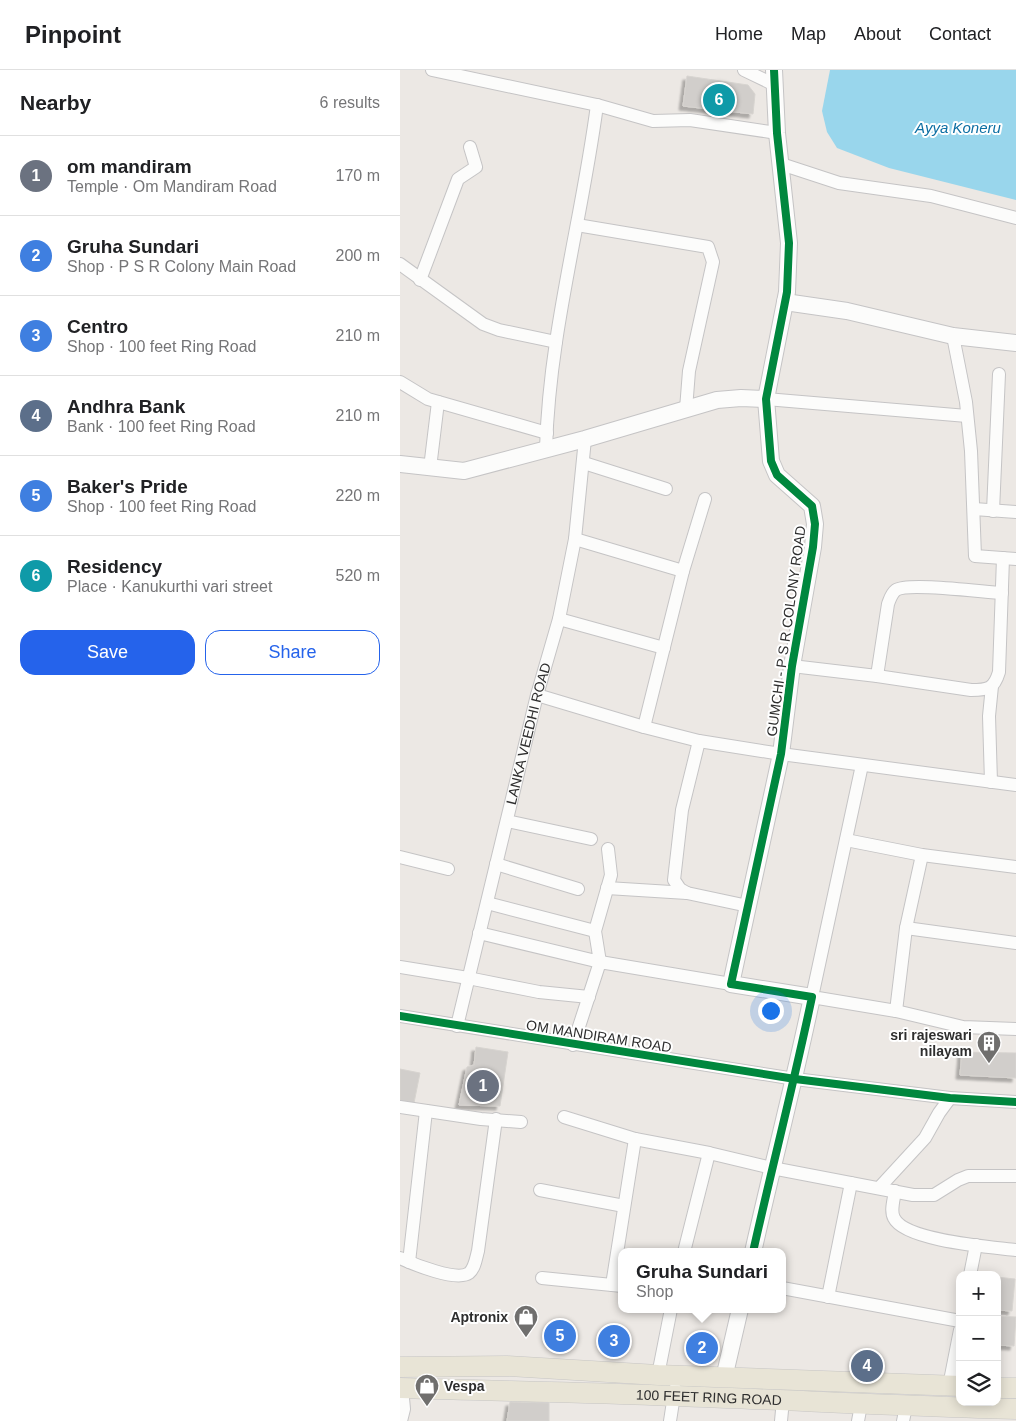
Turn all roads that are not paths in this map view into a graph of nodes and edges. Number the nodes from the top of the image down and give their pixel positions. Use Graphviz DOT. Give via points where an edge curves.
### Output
graph roads {
  1 [pos="432,70"];
  2 [pos="744,70"];
  3 [pos="475,74"];
  4 [pos="775,78"];
  5 [pos="596,105"];
  6 [pos="778,133"];
  7 [pos="470,147"];
  8 [pos="781,164"];
  9 [pos="1016,218"];
  10 [pos="577,225"];
  11 [pos="400,264"];
  12 [pos="420,280"];
  13 [pos="785,302"];
  14 [pos="953,336"];
  15 [pos="556,342"];
  16 [pos="1016,343"];
  17 [pos="998,374"];
  18 [pos="400,382"];
  19 [pos="766,399"];
  20 [pos="438,402"];
  21 [pos="686,409"];
  22 [pos="967,416"];
  23 [pos="585,439"];
  24 [pos="546,441"];
  25 [pos="400,464"];
  26 [pos="584,464"];
  27 [pos="430,468"];
  28 [pos="666,489"];
  29 [pos="705,499"];
  30 [pos="974,509"];
  31 [pos="993,510"];
  32 [pos="1016,512"];
  33 [pos="575,539"];
  34 [pos="1010,559"];
  35 [pos="684,571"];
  36 [pos="1002,593"];
  37 [pos="559,619"];
  38 [pos="664,648"];
  39 [pos="792,666"];
  40 [pos="877,676"];
  41 [pos="992,686"];
  42 [pos="537,695"];
  43 [pos="644,727"];
  44 [pos="699,741"];
  45 [pos="781,754"];
  46 [pos="862,765"];
  47 [pos="991,782"];
  48 [pos="1016,785"];
  49 [pos="507,821"];
  50 [pos="591,840"];
  51 [pos="846,840"];
  52 [pos="608,849"];
  53 [pos="922,855"];
  54 [pos="400,857"];
  55 [pos="496,864"];
  56 [pos="1016,867"];
  57 [pos="448,869"];
  58 [pos="607,888"];
  59 [pos="578,889"];
  60 [pos="687,893"];
  61 [pos="487,903"];
  62 [pos="748,906"];
  63 [pos="906,928"];
  64 [pos="594,931"];
  65 [pos="479,933"];
  66 [pos="1016,943"];
  67 [pos="600,962"];
  68 [pos="400,967"];
  69 [pos="468,978"];
  70 [pos="731,984"];
  71 [pos="589,997"];
  72 [pos="812,997"];
  73 [pos="896,1011"];
  74 [pos="400,1016"];
  75 [pos="457,1026"];
  76 [pos="1016,1029"];
  77 [pos="573,1045"];
  78 [pos="795,1079"];
  79 [pos="950,1098"];
  80 [pos="1016,1102"];
  81 [pos="400,1107"];
  82 [pos="426,1111"];
  83 [pos="564,1117"];
  84 [pos="496,1119"];
  85 [pos="522,1122"];
  86 [pos="634,1140"];
  87 [pos="709,1154"];
  88 [pos="772,1168"];
  89 [pos="1016,1176"];
  90 [pos="851,1183"];
  91 [pos="879,1188"];
  92 [pos="540,1190"];
  93 [pos="895,1191"];
  94 [pos="624,1206"];
  95 [pos="976,1245"];
  96 [pos="620,1248"];
  97 [pos="685,1248"];
  98 [pos="754,1248"];
  99 [pos="1016,1250"];
  100 [pos="404,1260"];
  101 [pos="971,1271"];
  102 [pos="542,1278"];
  103 [pos="617,1285"];
  104 [pos="786,1289"];
  105 [pos="828,1297"];
  106 [pos="671,1313"];
  107 [pos="739,1313"];
  108 [pos="956,1320"];
  109 [pos="957,1361"];
  110 [pos="400,1367"];
  111 [pos="668,1376"];
  112 [pos="724,1378"];
  113 [pos="954,1386"];
  114 [pos="401,1388"];
  115 [pos="1001,1388"];
  116 [pos="1016,1388"];
  117 [pos="673,1396"];
  118 [pos="783,1400"];
  119 [pos="1016,1409"];
  120 [pos="859,1413"];
  121 [pos="905,1414"];
  122 [pos="401,1421"];
  123 [pos="670,1421"];
  124 [pos="782,1421"];
  1 -- 3 [label="street"];
  2 -- 4 [label="street"];
  3 -- 5 [label="street"];
  4 -- 6 [label="street, GUMCHI - P S R COLONY ROAD"];
  5 -- 6 [label="street" via="653,121 690,120"];
  5 -- 10 [label="street"];
  6 -- 8 [label="street, GUMCHI - P S R COLONY ROAD"];
  7 -- 12 [label="street" via="476,167 458,179"];
  8 -- 9 [label="street" via="839,183 931,196"];
  8 -- 13 [label="street, GUMCHI - P S R COLONY ROAD" via="789,243"];
  10 -- 15 [label="street"];
  10 -- 21 [label="street" via="708,247 713,262 689,371"];
  11 -- 12 [label="street"];
  12 -- 15 [label="street" via="483,324"];
  13 -- 14 [label="street" via="847,311"];
  13 -- 19 [label="street, GUMCHI - P S R COLONY ROAD"];
  14 -- 16 [label="street"];
  14 -- 22 [label="street"];
  15 -- 24 [label="street"];
  17 -- 31 [label="street"];
  18 -- 20 [label="street"];
  19 -- 21 [label="street" via="717,400"];
  19 -- 22 [label="street"];
  19 -- 39 [label="street, GUMCHI - P S R COLONY ROAD" via="771,460 777,475 812,506 816,524"];
  20 -- 24 [label="street"];
  20 -- 27 [label="street"];
  21 -- 23 [label="street"];
  22 -- 30 [label="street"];
  23 -- 24 [label="street"];
  23 -- 26 [label="street, LANKA VEEDHI ROAD"];
  24 -- 27 [label="street" via="464,471"];
  25 -- 27 [label="street"];
  26 -- 28 [label="street"];
  26 -- 33 [label="street, LANKA VEEDHI ROAD"];
  29 -- 35 [label="street"];
  30 -- 31 [label="street"];
  30 -- 34 [label="street" via="975,556"];
  31 -- 32 [label="street"];
  33 -- 35 [label="street"];
  33 -- 37 [label="street, LANKA VEEDHI ROAD"];
  34 -- 36 [label="street"];
  35 -- 38 [label="street"];
  36 -- 40 [label="street" via="910,586 895,591 888,604"];
  36 -- 41 [label="street" via="999,672"];
  37 -- 38 [label="street"];
  37 -- 42 [label="street, LANKA VEEDHI ROAD"];
  38 -- 43 [label="street"];
  39 -- 40 [label="street"];
  39 -- 45 [label="street, GUMCHI - P S R COLONY ROAD"];
  40 -- 41 [label="street" via="971,690"];
  41 -- 47 [label="street" via="988,716"];
  42 -- 43 [label="street"];
  42 -- 49 [label="street, LANKA VEEDHI ROAD"];
  43 -- 44 [label="street"];
  44 -- 45 [label="street"];
  44 -- 60 [label="street" via="682,810 674,875 676,885"];
  45 -- 46 [label="street"];
  45 -- 62 [label="street, GUMCHI - P S R COLONY ROAD"];
  46 -- 47 [label="street"];
  46 -- 51 [label="street"];
  47 -- 48 [label="street"];
  49 -- 50 [label="street"];
  49 -- 55 [label="street, LANKA VEEDHI ROAD"];
  51 -- 53 [label="street"];
  51 -- 72 [label="street"];
  52 -- 58 [label="street" via="611,874"];
  53 -- 56 [label="street"];
  53 -- 63 [label="street"];
  54 -- 57 [label="street"];
  55 -- 59 [label="street"];
  55 -- 61 [label="street, LANKA VEEDHI ROAD"];
  58 -- 60 [label="street"];
  58 -- 64 [label="street"];
  60 -- 62 [label="street"];
  61 -- 64 [label="street"];
  61 -- 65 [label="street, LANKA VEEDHI ROAD"];
  62 -- 70 [label="street, GUMCHI - P S R COLONY ROAD"];
  63 -- 66 [label="street"];
  63 -- 73 [label="street"];
  64 -- 67 [label="street"];
  65 -- 67 [label="street"];
  65 -- 69 [label="street, LANKA VEEDHI ROAD"];
  67 -- 70 [label="street"];
  67 -- 71 [label="street"];
  68 -- 69 [label="street"];
  69 -- 71 [label="street" via="538,992"];
  69 -- 75 [label="street, LANKA VEEDHI ROAD"];
  70 -- 72 [label="street"];
  71 -- 77 [label="street"];
  72 -- 73 [label="street"];
  72 -- 78 [label="street"];
  73 -- 76 [label="street" via="963,1027"];
  74 -- 75 [label="street, OM MANDIRAM ROAD"];
  75 -- 77 [label="street, OM MANDIRAM ROAD"];
  77 -- 78 [label="street, OM MANDIRAM ROAD"];
  78 -- 79 [label="street, OM MANDIRAM ROAD"];
  78 -- 88 [label="street"];
  79 -- 80 [label="street, OM MANDIRAM ROAD"];
  79 -- 91 [label="street" via="925,1138"];
  81 -- 82 [label="street"];
  82 -- 84 [label="street"];
  82 -- 100 [label="street"];
  83 -- 86 [label="street"];
  84 -- 85 [label="street"];
  84 -- 100 [label="street" via="478,1251 470,1272 453,1276"];
  86 -- 87 [label="street"];
  86 -- 94 [label="street"];
  87 -- 88 [label="street"];
  87 -- 97 [label="street"];
  88 -- 90 [label="street"];
  88 -- 98 [label="street"];
  89 -- 93 [label="street" via="968,1176 934,1195"];
  90 -- 91 [label="street"];
  90 -- 105 [label="street"];
  91 -- 93 [label="street"];
  92 -- 94 [label="street"];
  93 -- 95 [label="street" via="893,1216 901,1226 938,1240"];
  94 -- 96 [label="street"];
  95 -- 99 [label="street"];
  95 -- 101 [label="street"];
  102 -- 103 [label="street"];
  104 -- 105 [label="street"];
  105 -- 108 [label="street"];
  106 -- 111 [label="street"];
  107 -- 112 [label="street"];
  109 -- 113 [label="street"];
  110 -- 111 [label="main road, 100 FEET RING ROAD" via="507,1366"];
  111 -- 112 [label="main road, 100 FEET RING ROAD"];
  111 -- 117 [label="street"];
  112 -- 113 [label="main road, 100 FEET RING ROAD"];
  114 -- 117 [label="main road, 100 FEET RING ROAD"];
  114 -- 122 [label="street" via="404,1409"];
  115 -- 116 [label="main road"];
  117 -- 118 [label="main road, 100 FEET RING ROAD"];
  117 -- 123 [label="street"];
  118 -- 120 [label="main road, 100 FEET RING ROAD"];
  118 -- 124 [label="street"];
  119 -- 121 [label="main road, 100 FEET RING ROAD"];
  120 -- 121 [label="main road, 100 FEET RING ROAD"];
}
